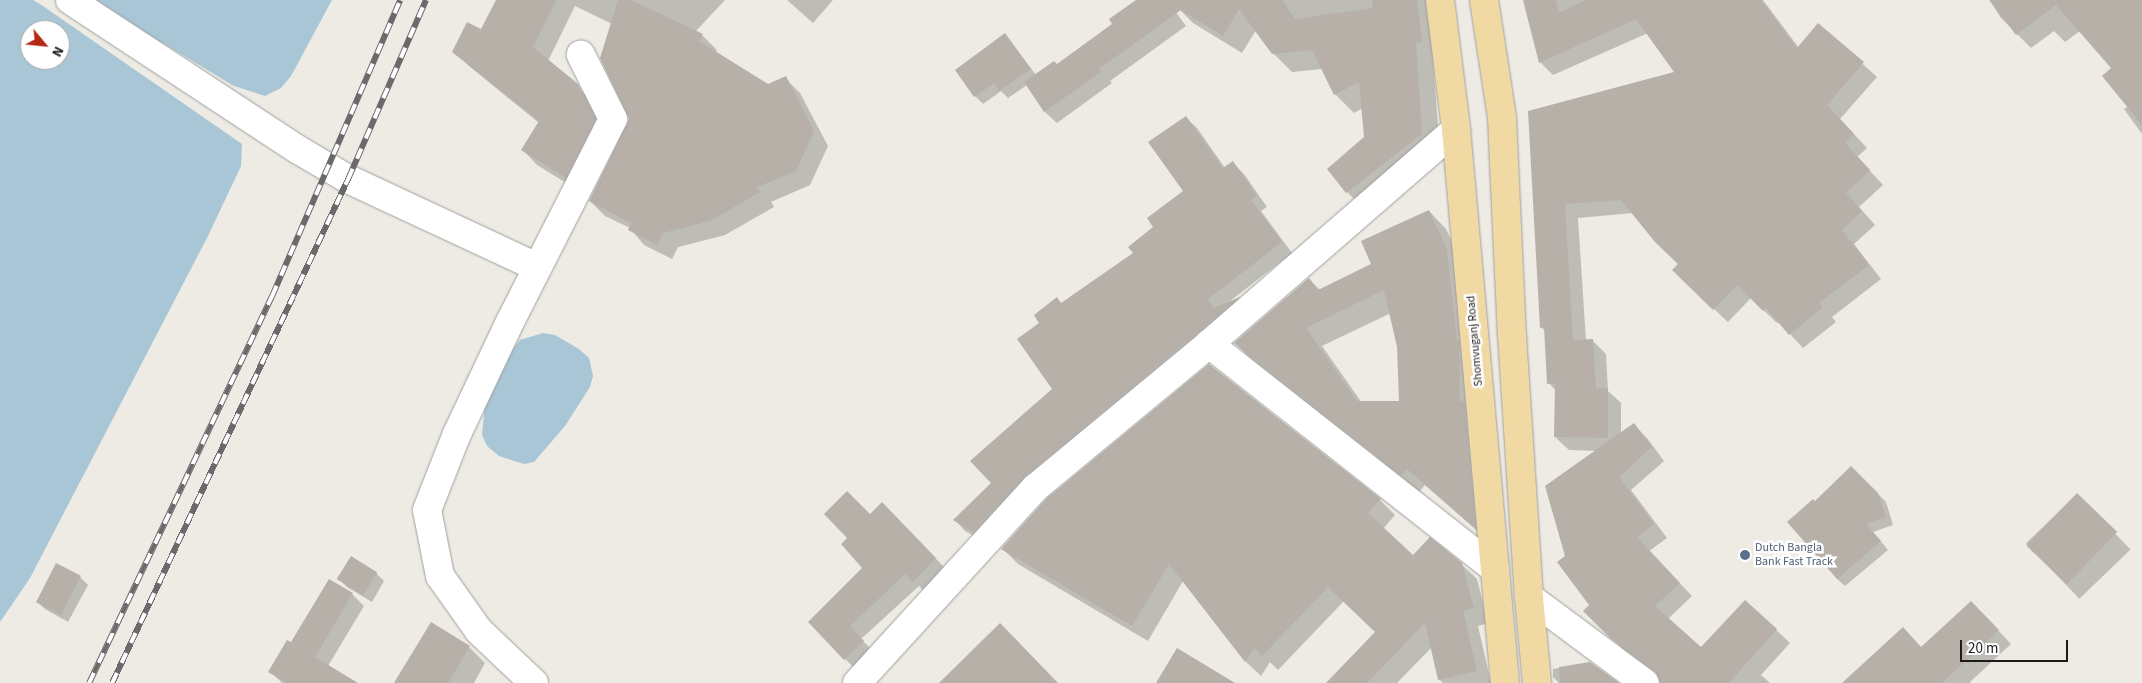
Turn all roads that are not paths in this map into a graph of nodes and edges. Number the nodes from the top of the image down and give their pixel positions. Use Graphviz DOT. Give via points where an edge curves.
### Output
graph roads {
  1 [pos="70,0"];
  2 [pos="1440,0"];
  3 [pos="1484,0"];
  4 [pos="581,55"];
  5 [pos="1456,129"];
  6 [pos="538,268"];
  7 [pos="1209,344"];
  8 [pos="1495,569"];
  9 [pos="1529,597"];
  10 [pos="534,683"];
  11 [pos="857,683"];
  12 [pos="1505,683"];
  13 [pos="1537,683"];
  14 [pos="1645,683"];
  1 -- 6 [label="street" via="348,179"];
  2 -- 5 [label="main road, Shomvuganj Road"];
  3 -- 9 [label="main road" via="1502,118"];
  4 -- 6 [label="street" via="613,119"];
  5 -- 7 [label="street"];
  5 -- 8 [label="main road, Shomvuganj Road"];
  6 -- 10 [label="street" via="456,434 427,510 440,576 479,630"];
  7 -- 8 [label="street"];
  7 -- 11 [label="street" via="1035,488"];
  8 -- 12 [label="main road, Shomvuganj Road"];
  9 -- 13 [label="main road"];
  9 -- 14 [label="street"];
}
